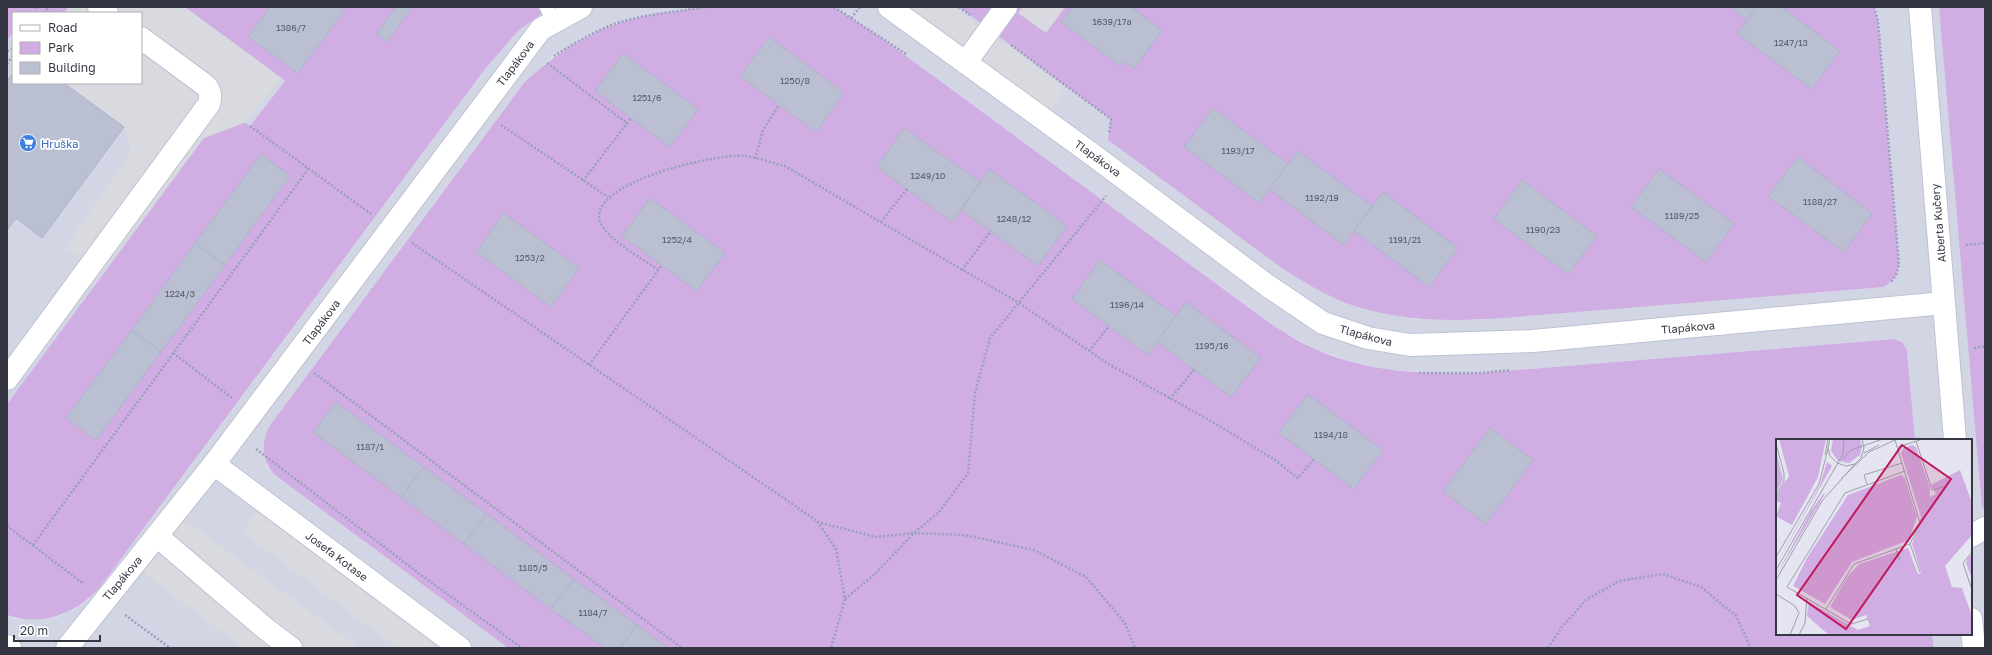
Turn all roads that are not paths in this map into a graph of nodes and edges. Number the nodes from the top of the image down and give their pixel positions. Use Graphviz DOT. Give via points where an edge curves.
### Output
graph roads {
  1 [pos="581,7"];
  2 [pos="889,7"];
  3 [pos="1006,7"];
  4 [pos="1920,7"];
  5 [pos="550,14"];
  6 [pos="142,39"];
  7 [pos="966,62"];
  8 [pos="1944,303"];
  9 [pos="7,379"];
  10 [pos="1955,439"];
  11 [pos="214,464"];
  12 [pos="1985,528"];
  13 [pos="1972,535"];
  14 [pos="157,536"];
  15 [pos="1972,629"];
  16 [pos="7,646"];
  17 [pos="10,648"];
  18 [pos="67,648"];
  19 [pos="292,648"];
  20 [pos="460,648"];
  21 [pos="1974,648"];
  1 -- 5 [label="street, Tlapákova"];
  2 -- 7 [label="street, Tlapákova"];
  3 -- 7 [label="street"];
  4 -- 8 [label="street, Alberta Kučery"];
  5 -- 11 [label="street, Tlapákova"];
  6 -- 9 [label="street" via="205,85 209,90 210,104"];
  7 -- 8 [label="street, Tlapákova" via="1101,147 1268,286 1323,323 1368,338 1403,344 1533,341"];
  8 -- 10 [label="street, Alberta Kučery"];
  11 -- 14 [label="street, Tlapákova"];
  11 -- 20 [label="street, Josefa Kotase"];
  12 -- 13 [label="street"];
  14 -- 18 [label="street, Tlapákova"];
  14 -- 19 [label="street"];
  15 -- 21 [label="street"];
  16 -- 17 [label="street"];
}
